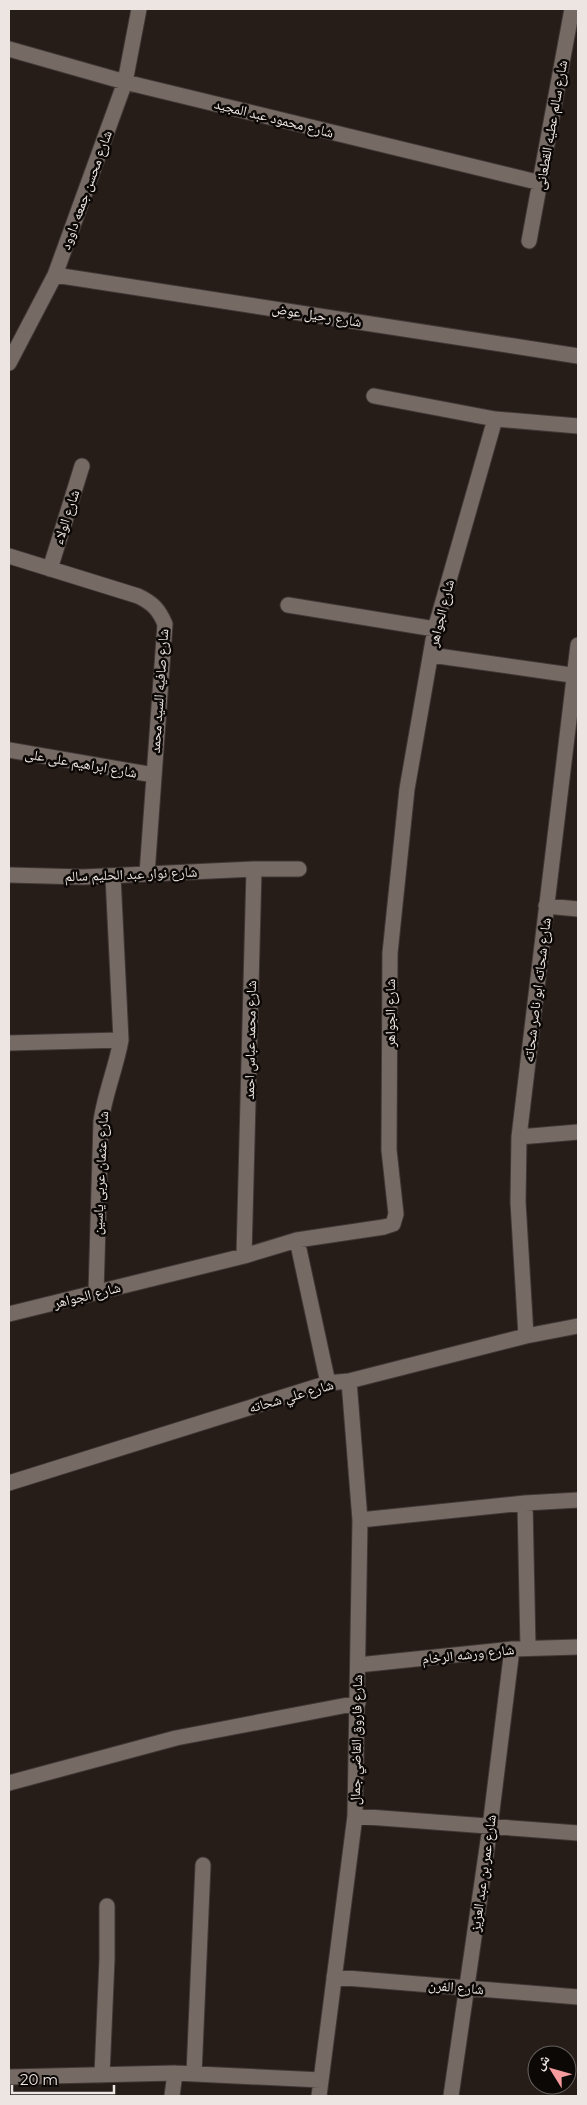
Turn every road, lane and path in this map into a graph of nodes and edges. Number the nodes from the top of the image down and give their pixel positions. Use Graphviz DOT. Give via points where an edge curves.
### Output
graph roads {
  1 [pos="139,9"];
  2 [pos="572,9"];
  3 [pos="9,49"];
  4 [pos="125,82"];
  5 [pos="541,183"];
  6 [pos="529,241"];
  7 [pos="55,274"];
  8 [pos="578,356"];
  9 [pos="9,363"];
  10 [pos="374,396"];
  11 [pos="495,419"];
  12 [pos="578,426"];
  13 [pos="82,466"];
  14 [pos="9,556"];
  15 [pos="50,569"];
  16 [pos="288,605"];
  17 [pos="435,629"];
  18 [pos="578,645"];
  19 [pos="431,655"];
  20 [pos="576,676"];
  21 [pos="9,750"];
  22 [pos="154,775"];
  23 [pos="254,869"];
  24 [pos="299,869"];
  25 [pos="147,874"];
  26 [pos="9,875"];
  27 [pos="113,876"];
  28 [pos="546,906"];
  29 [pos="578,909"];
  30 [pos="121,1040"];
  31 [pos="9,1043"];
  32 [pos="578,1132"];
  33 [pos="520,1137"];
  34 [pos="297,1240"];
  35 [pos="244,1256"];
  36 [pos="96,1293"];
  37 [pos="9,1314"];
  38 [pos="578,1326"];
  39 [pos="526,1336"];
  40 [pos="349,1381"];
  41 [pos="328,1383"];
  42 [pos="9,1483"];
  43 [pos="578,1500"];
  44 [pos="525,1503"];
  45 [pos="360,1520"];
  46 [pos="578,1647"];
  47 [pos="528,1648"];
  48 [pos="512,1649"];
  49 [pos="358,1665"];
  50 [pos="358,1703"];
  51 [pos="9,1783"];
  52 [pos="355,1816"];
  53 [pos="490,1827"];
  54 [pos="578,1833"];
  55 [pos="203,1865"];
  56 [pos="107,1906"];
  57 [pos="334,1977"];
  58 [pos="467,1988"];
  59 [pos="578,1997"];
  60 [pos="175,2073"];
  61 [pos="194,2074"];
  62 [pos="102,2075"];
  63 [pos="9,2077"];
  64 [pos="321,2080"];
  65 [pos="172,2096"];
  66 [pos="318,2096"];
  67 [pos="451,2096"];
  1 -- 4 [label="street, شارع محسن جمعه داوود"];
  2 -- 5 [label="street, شارع سالم عطيه القطعانى"];
  3 -- 4 [label="street, شارع محمود عبد المجيد"];
  4 -- 5 [label="street, شارع محمود عبد المجيد"];
  4 -- 7 [label="street, شارع محسن جمعه داوود"];
  5 -- 6 [label="street, شارع سالم عطيه القطعانى"];
  7 -- 8 [label="street, شارع رحيل عوض"];
  7 -- 9 [label="street, شارع محسن جمعه داوود"];
  10 -- 11 [label="street"];
  11 -- 12 [label="street"];
  11 -- 17 [label="street, شارع الجواهر"];
  13 -- 15 [label="street, شارع الولاء"];
  14 -- 15 [label="street, شارع صافيه السيد محمد"];
  15 -- 22 [label="street, شارع صافيه السيد محمد" via="138,596 160,612 165,624"];
  16 -- 17 [label="street"];
  17 -- 19 [label="street, شارع الجواهر"];
  18 -- 20 [label="street, شارع شحاته ابو ناصر شحاته"];
  19 -- 20 [label="street"];
  19 -- 34 [label="street, شارع الجواهر" via="407,789 390,953 389,1150 396,1214 393,1224 384,1227"];
  20 -- 28 [label="street, شارع شحاته ابو ناصر شحاته"];
  21 -- 22 [label="street, شارع ابراهيم على على"];
  22 -- 25 [label="street, شارع صافيه السيد محمد"];
  23 -- 24 [label="street"];
  23 -- 25 [label="street, شارع نوار عبد الحليم سالم"];
  23 -- 35 [label="street, شارع محمد عباس احمد"];
  25 -- 27 [label="street, شارع نوار عبد الحليم سالم"];
  26 -- 27 [label="street, شارع نوار عبد الحليم سالم"];
  27 -- 30 [label="street, شارع عثمان عربى ياسين"];
  28 -- 29 [label="street"];
  28 -- 33 [label="street, شارع شحاته ابو ناصر شحاته"];
  30 -- 31 [label="street"];
  30 -- 36 [label="street, شارع عثمان عربى ياسين" via="101,1121"];
  32 -- 33 [label="street"];
  33 -- 39 [label="street, شارع شحاته ابو ناصر شحاته" via="518,1202"];
  34 -- 35 [label="street, شارع الجواهر"];
  34 -- 41 [label="street"];
  35 -- 36 [label="street, شارع الجواهر"];
  36 -- 37 [label="street, شارع الجواهر"];
  38 -- 39 [label="street, شارع علي شحاته"];
  39 -- 40 [label="street, شارع علي شحاته"];
  40 -- 41 [label="street, شارع علي شحاته"];
  40 -- 45 [label="street, شارع فاروق القاضي جمال"];
  41 -- 42 [label="street, شارع علي شحاته"];
  43 -- 44 [label="street"];
  44 -- 45 [label="street"];
  44 -- 47 [label="street"];
  45 -- 49 [label="street, شارع فاروق القاضي جمال"];
  46 -- 47 [label="street, شارع ورشه الرخام"];
  47 -- 48 [label="street, شارع ورشه الرخام"];
  48 -- 49 [label="street, شارع ورشه الرخام"];
  48 -- 53 [label="street, شارع عمر بن عبد العزيز"];
  49 -- 50 [label="street, شارع فاروق القاضي جمال"];
  50 -- 51 [label="street" via="176,1738"];
  50 -- 52 [label="street, شارع فاروق القاضي جمال"];
  52 -- 53 [label="street"];
  52 -- 57 [label="street, شارع فاروق القاضي جمال"];
  53 -- 54 [label="street"];
  53 -- 58 [label="street, شارع عمر بن عبد العزيز"];
  55 -- 61 [label="street"];
  56 -- 62 [label="street"];
  57 -- 58 [label="street, شارع الفرن"];
  57 -- 64 [label="street, شارع فاروق القاضي جمال"];
  58 -- 59 [label="street, شارع الفرن"];
  58 -- 67 [label="street, شارع عمر بن عبد العزيز"];
  60 -- 61 [label="street"];
  60 -- 62 [label="street"];
  60 -- 65 [label="street"];
  61 -- 64 [label="street"];
  62 -- 63 [label="street"];
  64 -- 66 [label="street, شارع فاروق القاضي جمال"];
}
